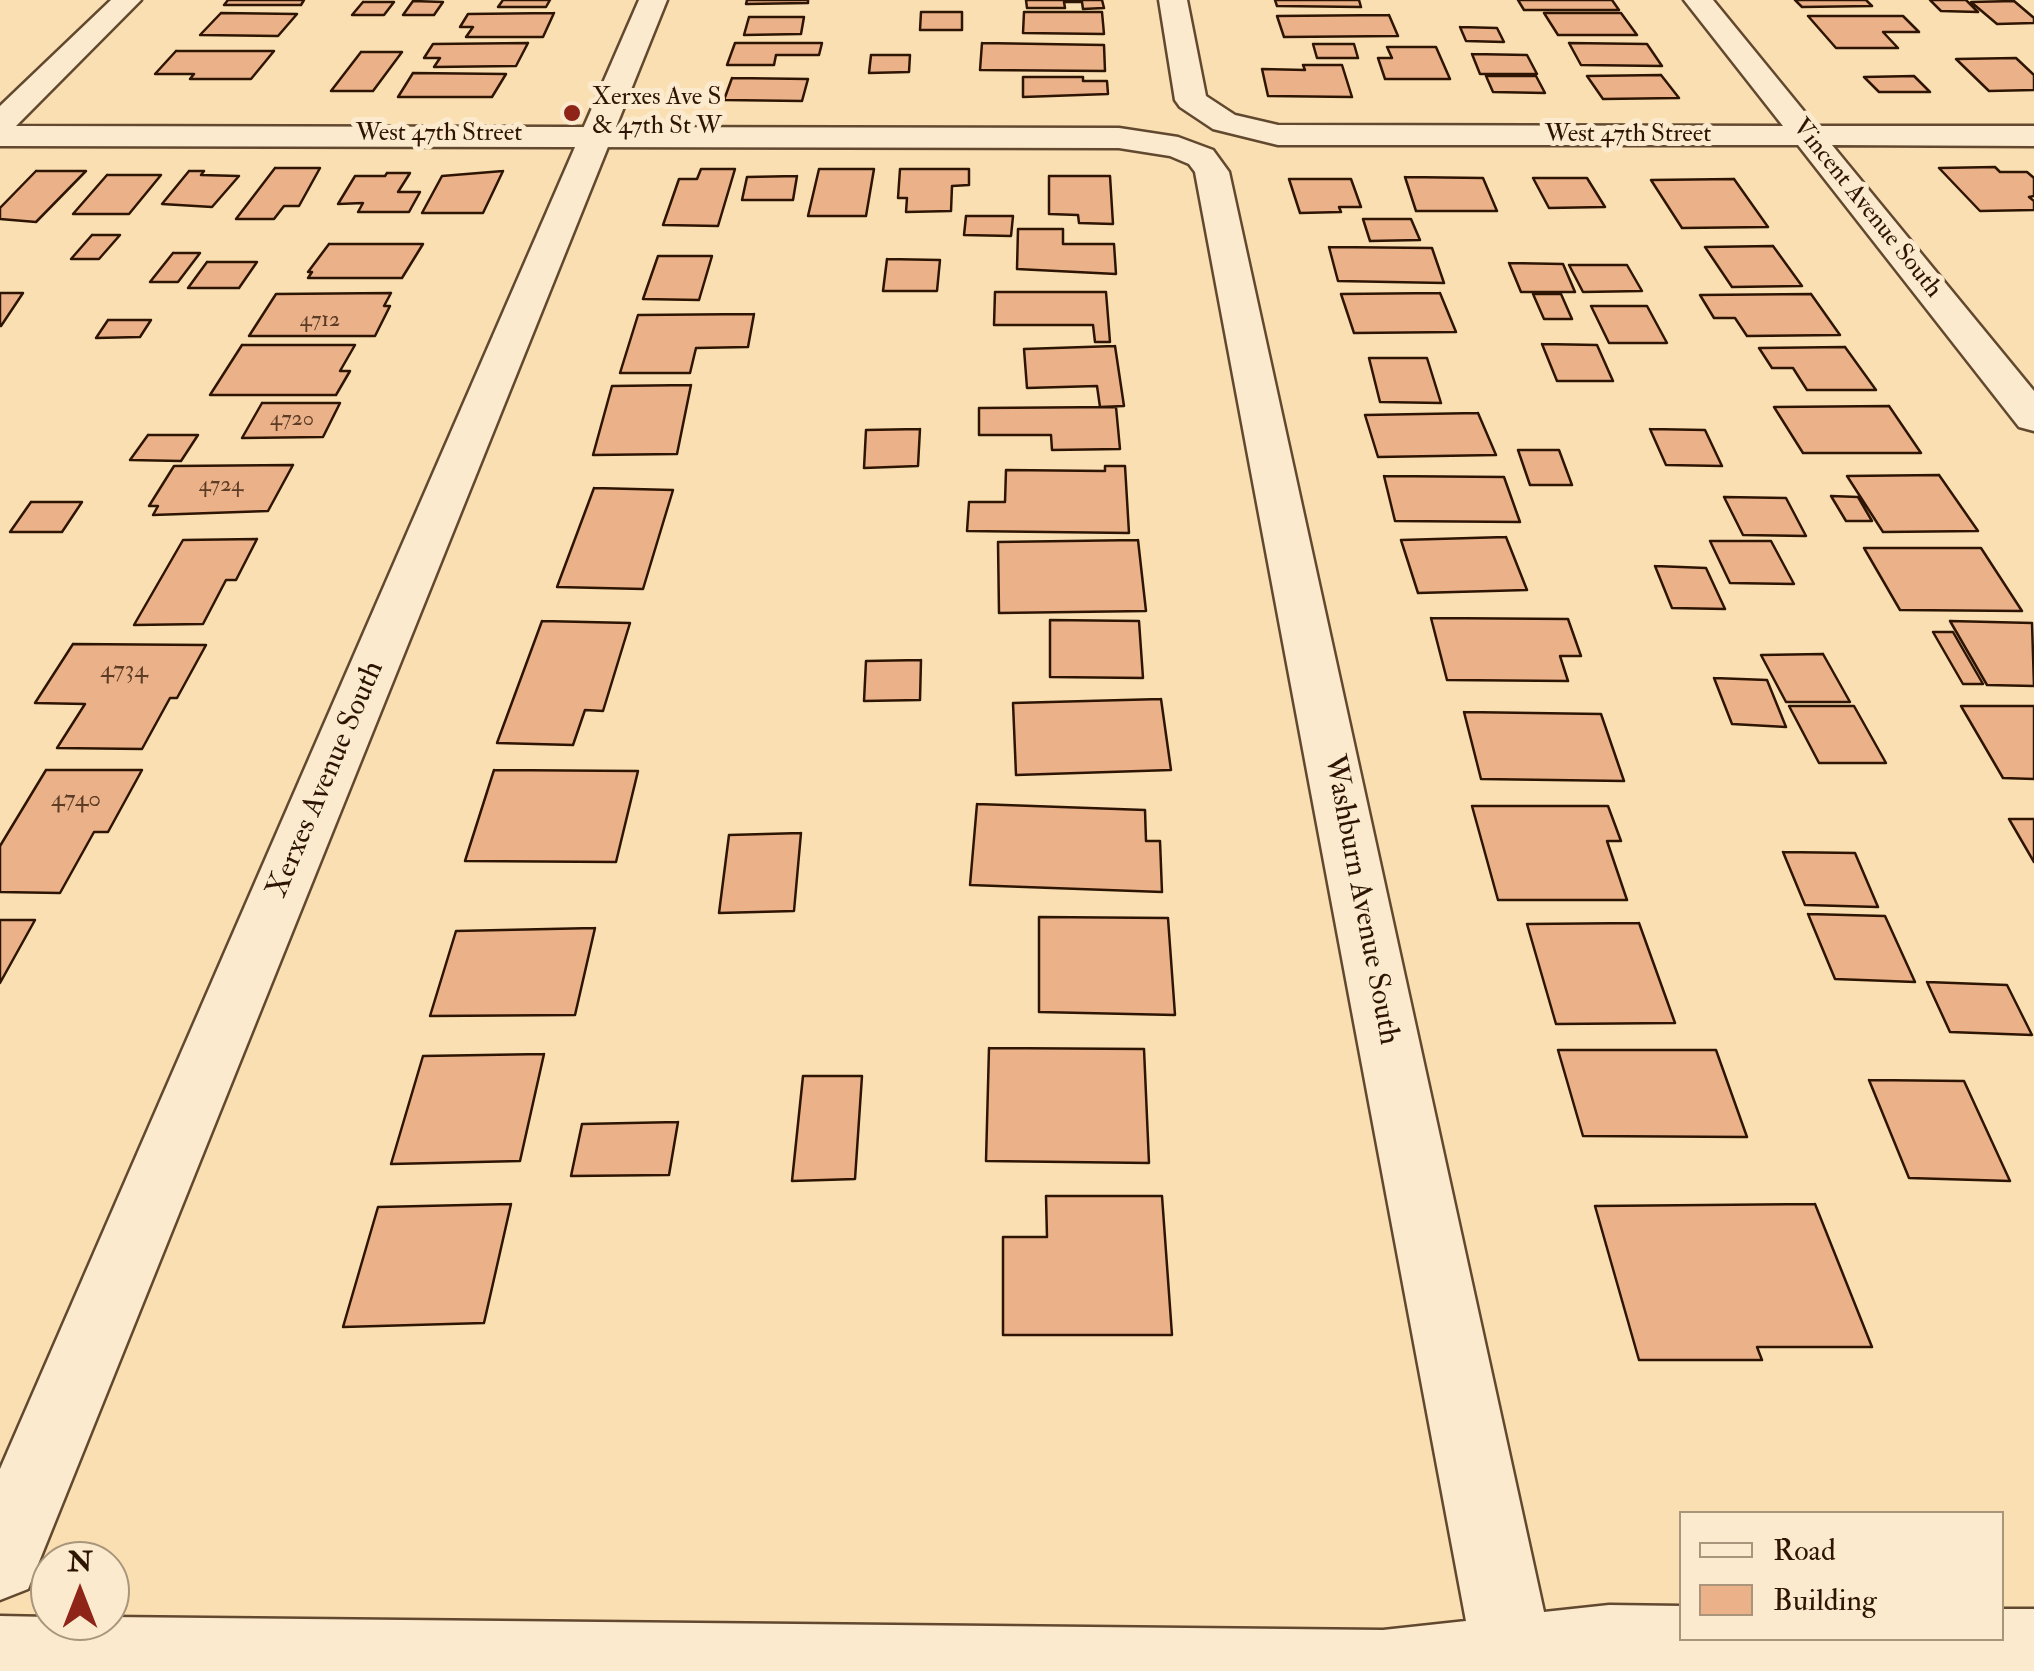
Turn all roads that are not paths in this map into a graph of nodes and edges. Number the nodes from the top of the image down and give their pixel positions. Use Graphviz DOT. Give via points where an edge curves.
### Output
graph roads {
  1 [pos="128,0"];
  2 [pos="652,0"];
  3 [pos="1173,0"];
  4 [pos="1698,0"];
  5 [pos="0,124"];
  6 [pos="1201,134"];
  7 [pos="596,135"];
  8 [pos="0,136"];
  9 [pos="1807,136"];
  10 [pos="2034,136"];
  11 [pos="2034,418"];
  12 [pos="0,1560"];
  13 [pos="2034,1650"];
  14 [pos="0,1657"];
  15 [pos="1515,1665"];
  1 -- 5 [label="street"];
  2 -- 7 [label="street, Xerxes Avenue South"];
  3 -- 6 [label="street, Washburn Avenue South" via="1191,100 1204,112"];
  4 -- 9 [label="street, Vincent Avenue South"];
  6 -- 7 [label="street, West 47th Street"];
  6 -- 9 [label="street, West 47th Street"];
  6 -- 15 [label="street, Washburn Avenue South"];
  7 -- 8 [label="street, West 47th Street"];
  7 -- 12 [label="street, Xerxes Avenue South"];
  9 -- 10 [label="street, West 47th Street"];
  9 -- 11 [label="street, Vincent Avenue South"];
  13 -- 15 [label="street" via="1608,1646"];
  14 -- 15 [label="street" via="1384,1671"];
}
